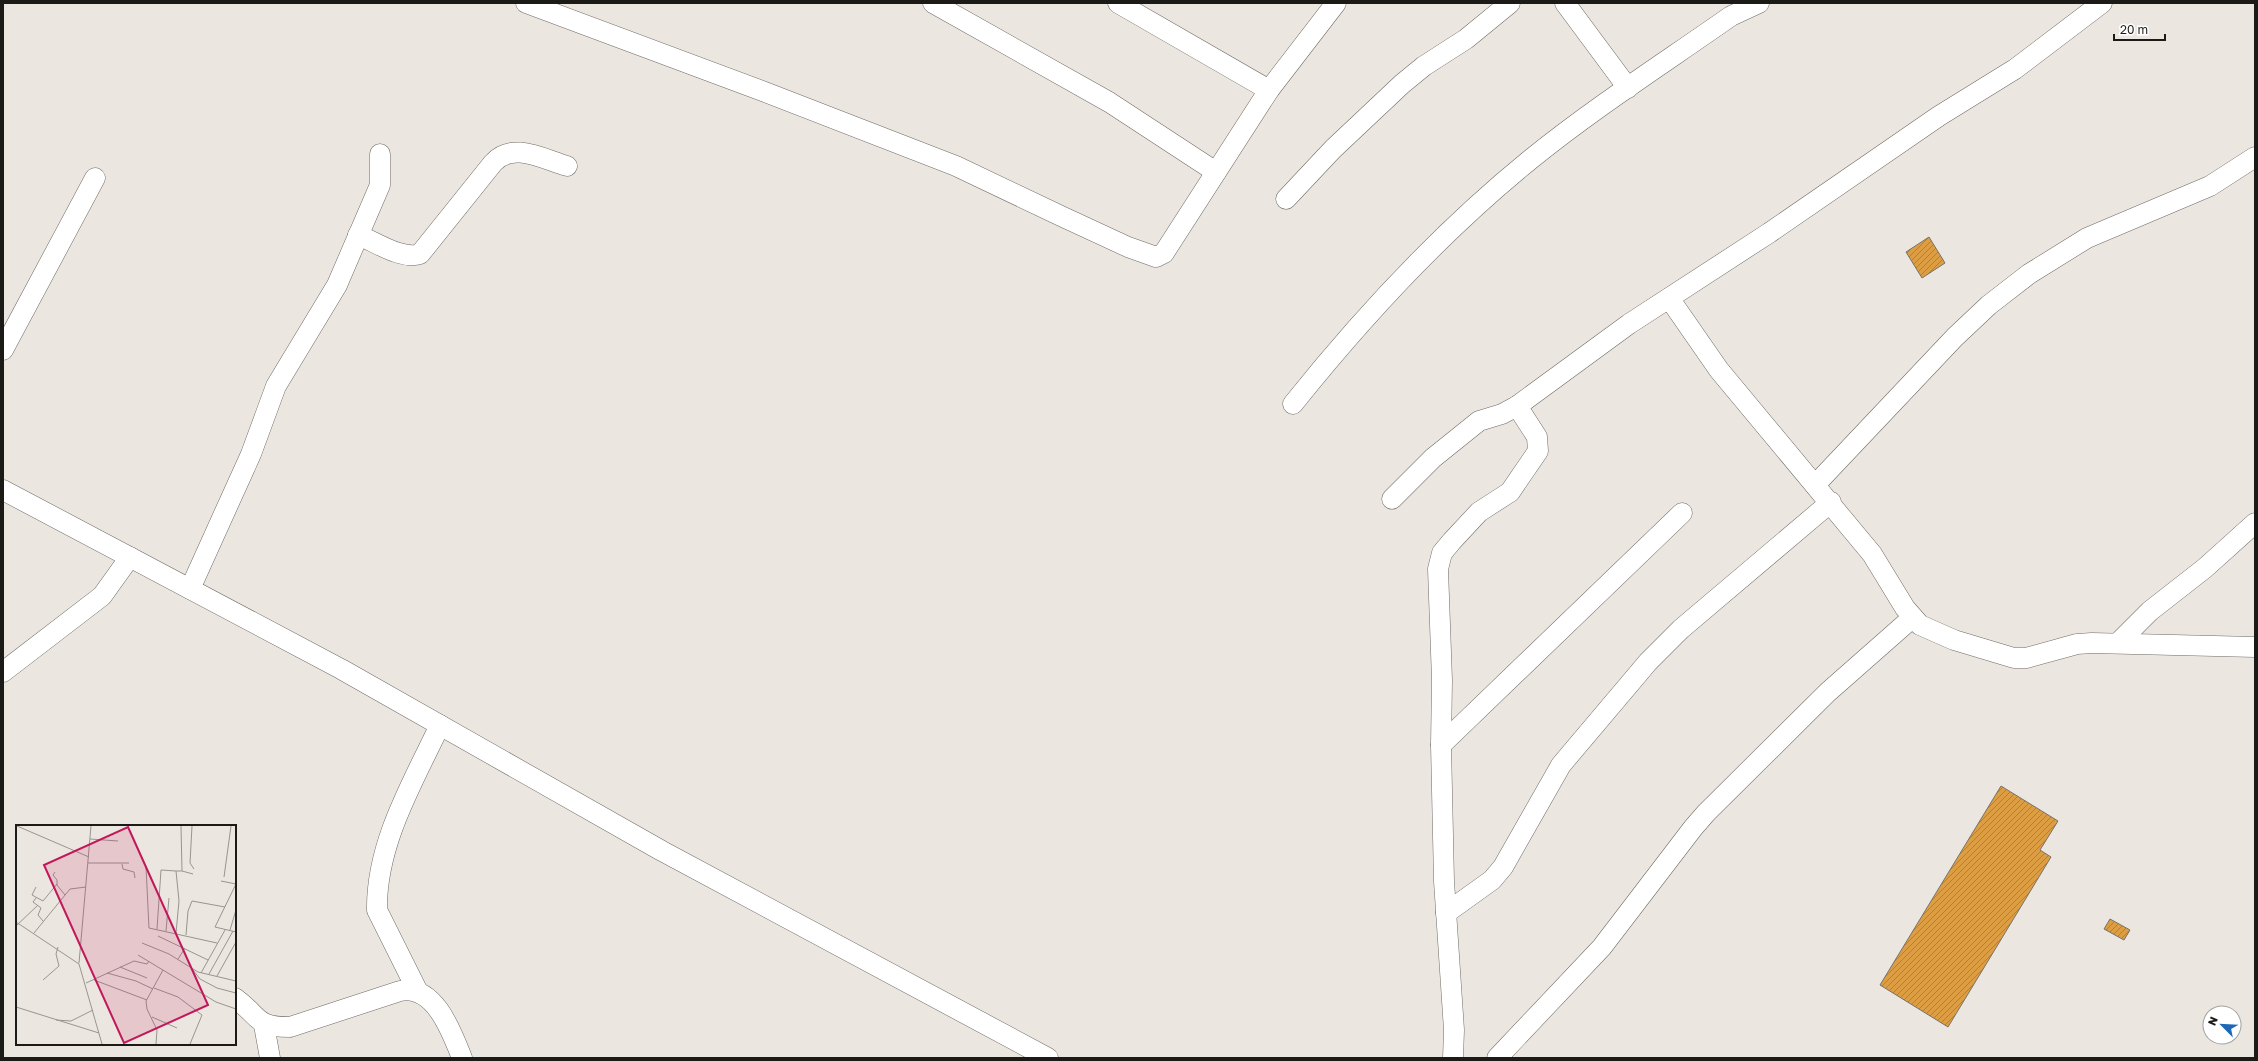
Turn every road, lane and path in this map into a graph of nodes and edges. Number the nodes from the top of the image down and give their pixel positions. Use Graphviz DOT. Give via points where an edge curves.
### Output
graph roads {
  1 [pos="526,3"];
  2 [pos="933,3"];
  3 [pos="1118,3"];
  4 [pos="1336,3"];
  5 [pos="1510,3"];
  6 [pos="1565,3"];
  7 [pos="1758,3"];
  8 [pos="2102,3"];
  9 [pos="1628,88"];
  10 [pos="1269,90"];
  11 [pos="380,154"];
  12 [pos="2255,157"];
  13 [pos="566,166"];
  14 [pos="1216,172"];
  15 [pos="95,178"];
  16 [pos="1286,199"];
  17 [pos="358,235"];
  18 [pos="1669,298"];
  19 [pos="3,350"];
  20 [pos="1293,404"];
  21 [pos="1518,406"];
  22 [pos="1814,485"];
  23 [pos="3,490"];
  24 [pos="1392,499"];
  25 [pos="1831,502"];
  26 [pos="1682,513"];
  27 [pos="2255,523"];
  28 [pos="130,557"];
  29 [pos="190,589"];
  30 [pos="1912,618"];
  31 [pos="2119,642"];
  32 [pos="2255,647"];
  33 [pos="3,672"];
  34 [pos="440,725"];
  35 [pos="1441,745"];
  36 [pos="1446,913"];
  37 [pos="418,992"];
  38 [pos="236,999"];
  39 [pos="264,1025"];
  40 [pos="270,1058"];
  41 [pos="462,1058"];
  42 [pos="1048,1058"];
  43 [pos="1453,1058"];
  44 [pos="1497,1058"];
  1 -- 14 [label="street" via="773,94 956,166 1152,256 1160,256 1164,252"];
  2 -- 14 [label="street" via="1109,102"];
  3 -- 10 [label="street"];
  4 -- 10 [label="street"];
  5 -- 16 [label="street" via="1466,39 1424,66 1402,84 1333,149"];
  6 -- 9 [label="street"];
  7 -- 9 [label="street" via="1730,16"];
  8 -- 18 [label="street" via="2015,69 1939,116"];
  9 -- 20 [label="street" via="1531,159 1459,222 1381,299"];
  10 -- 14 [label="street"];
  11 -- 17 [label="street" via="380,185"];
  12 -- 22 [label="street" via="2210,186 2087,238 2028,274 1989,305 1955,337"];
  13 -- 17 [label="street" via="527,154 502,154 426,248 416,255 401,253"];
  15 -- 19 [label="street"];
  17 -- 29 [label="street" via="337,285 276,386 252,454"];
  18 -- 21 [label="street" via="1629,324"];
  18 -- 22 [label="street" via="1719,370"];
  21 -- 24 [label="street" via="1479,421 1433,458"];
  21 -- 35 [label="street" via="1536,437 1538,451 1510,492 1472,518 1442,553 1439,561"];
  22 -- 25 [label="street"];
  23 -- 28 [label="street"];
  25 -- 30 [label="street" via="1872,554"];
  25 -- 36 [label="street" via="1664,644 1561,765 1496,876"];
  26 -- 35 [label="street"];
  27 -- 31 [label="street" via="2205,568 2150,611"];
  28 -- 29 [label="street"];
  28 -- 33 [label="street" via="102,596"];
  29 -- 34 [label="street"];
  30 -- 31 [label="street" via="1932,632 2014,658 2035,656 2077,644"];
  30 -- 44 [label="street" via="1828,692 1706,813 1602,947"];
  31 -- 32 [label="street"];
  34 -- 37 [label="street" via="384,847 377,898 377,910"];
  34 -- 42 [label="street" via="662,851"];
  35 -- 36 [label="street"];
  36 -- 43 [label="street" via="1454,1030"];
  37 -- 39 [label="street" via="408,989 400,991 290,1027"];
  37 -- 41 [label="street" via="432,1000 452,1033"];
  38 -- 39 [label="street"];
  39 -- 40 [label="street"];
}
